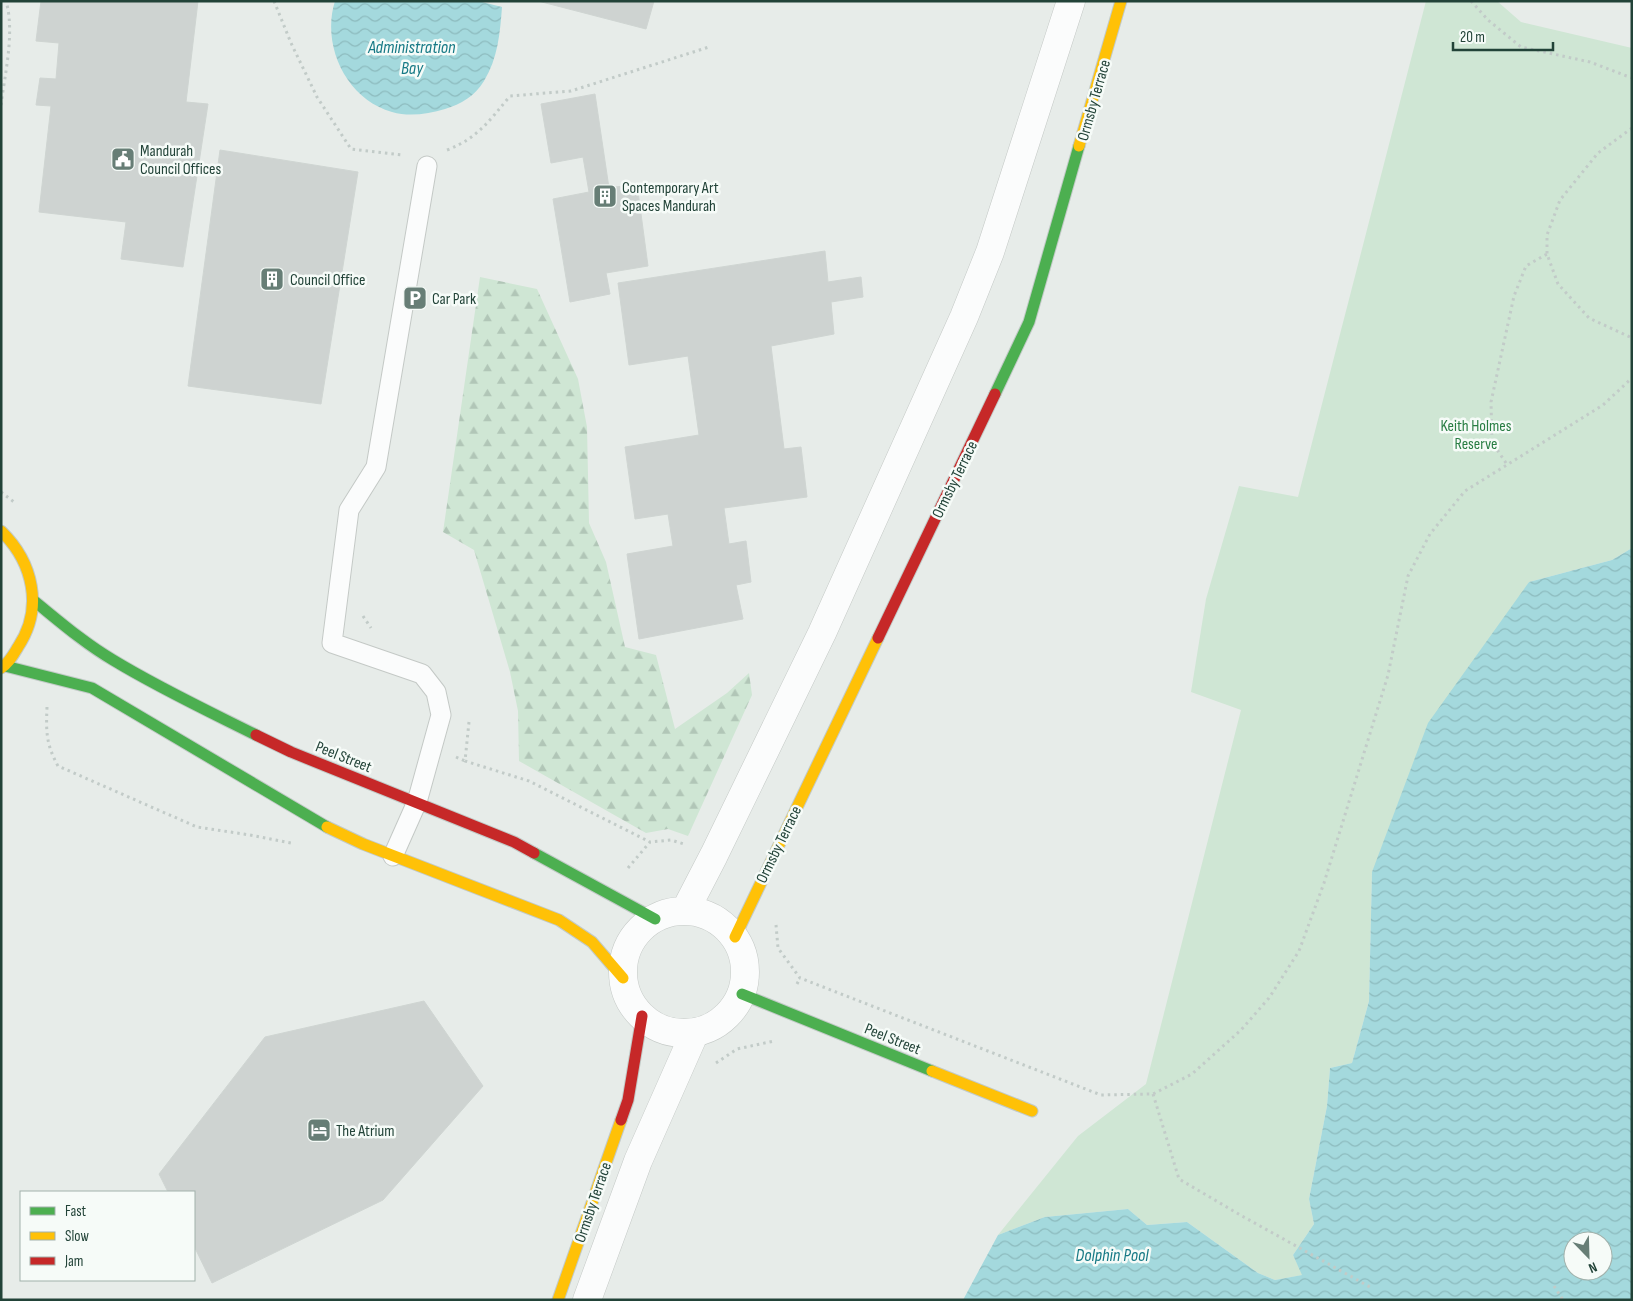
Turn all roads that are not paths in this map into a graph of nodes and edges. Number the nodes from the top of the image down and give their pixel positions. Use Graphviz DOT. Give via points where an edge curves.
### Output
graph roads {
  1 [pos="1070,1"];
  2 [pos="1120,1"];
  3 [pos="427,166"];
  4 [pos="1,531"];
  5 [pos="33,600"];
  6 [pos="3,667"];
  7 [pos="417,802"];
  8 [pos="393,856"];
  9 [pos="685,911"];
  10 [pos="655,918"];
  11 [pos="735,936"];
  12 [pos="624,978"];
  13 [pos="742,994"];
  14 [pos="642,1016"];
  15 [pos="695,1032"];
  16 [pos="1032,1112"];
  17 [pos="558,1300"];
  18 [pos="587,1300"];
  1 -- 9 [label="street" via="990,252 964,317 822,633"];
  2 -- 11 [label="street, Ormsby Terrace" via="1029,322"];
  3 -- 7 [label="lane" via="376,467 349,510 332,643 422,674 436,692 441,715"];
  4 -- 5 [label="street" via="21,554 30,576"];
  5 -- 6 [label="street" via="30,624 20,646"];
  5 -- 7 [label="street, Peel Street" via="112,660 173,694 291,752"];
  6 -- 8 [label="street" via="92,688 326,826"];
  7 -- 8 [label="lane"];
  7 -- 10 [label="street, Peel Street" via="514,842"];
  8 -- 12 [label="street" via="559,920 592,942"];
  9 -- 10 [label="street"];
  9 -- 11 [label="street" via="704,914"];
  10 -- 12 [label="street" via="630,944 624,960"];
  11 -- 13 [label="street" via="744,954 746,976"];
  12 -- 14 [label="street" via="626,992"];
  13 -- 15 [label="street" via="730,1012 714,1025"];
  13 -- 16 [label="street, Peel Street"];
  14 -- 15 [label="street" via="658,1027 676,1032"];
  14 -- 17 [label="street, Ormsby Terrace" via="628,1100"];
  15 -- 18 [label="street, Ormsby Terrace" via="638,1161"];
}
